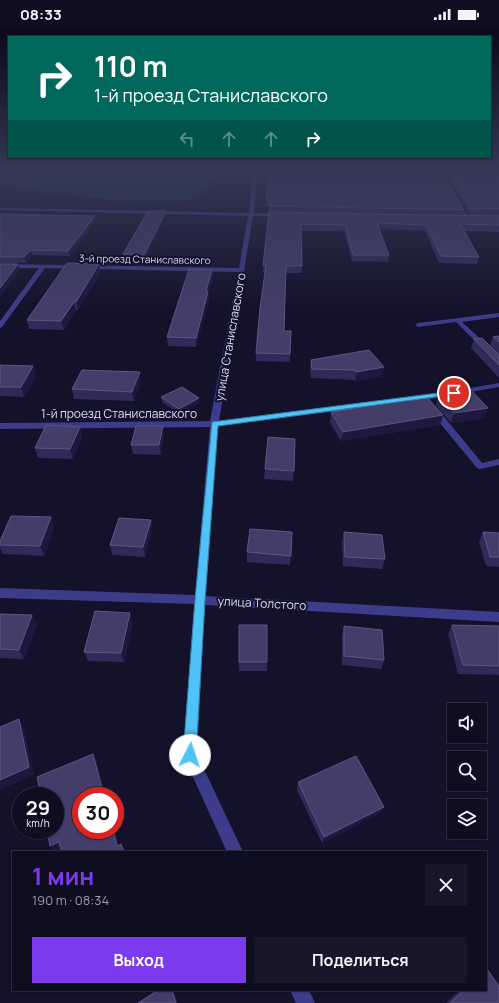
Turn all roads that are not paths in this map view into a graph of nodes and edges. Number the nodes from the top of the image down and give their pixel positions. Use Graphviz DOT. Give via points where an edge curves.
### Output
graph roads {
  1 [pos="251,216"];
  2 [pos="459,218"];
  3 [pos="467,218"];
  4 [pos="473,218"];
  5 [pos="0,266"];
  6 [pos="43,267"];
  7 [pos="241,270"];
  8 [pos="499,315"];
  9 [pos="457,320"];
  10 [pos="418,325"];
  11 [pos="0,326"];
  12 [pos="499,360"];
  13 [pos="499,385"];
  14 [pos="424,398"];
  15 [pos="214,424"];
  16 [pos="0,426"];
  17 [pos="499,462"];
  18 [pos="0,593"];
  19 [pos="200,600"];
  20 [pos="499,617"];
  21 [pos="235,851"];
  22 [pos="300,991"];
  23 [pos="306,1003"];
  1 -- 7 [label="street, улица Станиславского"];
  2 -- 3 [label="street"];
  3 -- 4 [label="street"];
  5 -- 6 [label="street, 3-й проезд Станиславского"];
  6 -- 7 [label="street, 3-й проезд Станиславского"];
  6 -- 11 [label="street"];
  7 -- 15 [label="street, улица Станиславского"];
  8 -- 9 [label="street"];
  9 -- 10 [label="street"];
  9 -- 12 [label="street"];
  13 -- 14 [label="street, 1-й проезд Станиславского"];
  14 -- 15 [label="street, 1-й проезд Станиславского"];
  14 -- 17 [label="street" via="480,466"];
  15 -- 16 [label="street, 1-й проезд Станиславского"];
  15 -- 19 [label="street, улица Станиславского"];
  18 -- 19 [label="street, улица Толстого"];
  19 -- 20 [label="street, улица Толстого"];
  19 -- 21 [label="street, улица Станиславского" via="190,755"];
  22 -- 23 [label="street"];
}
